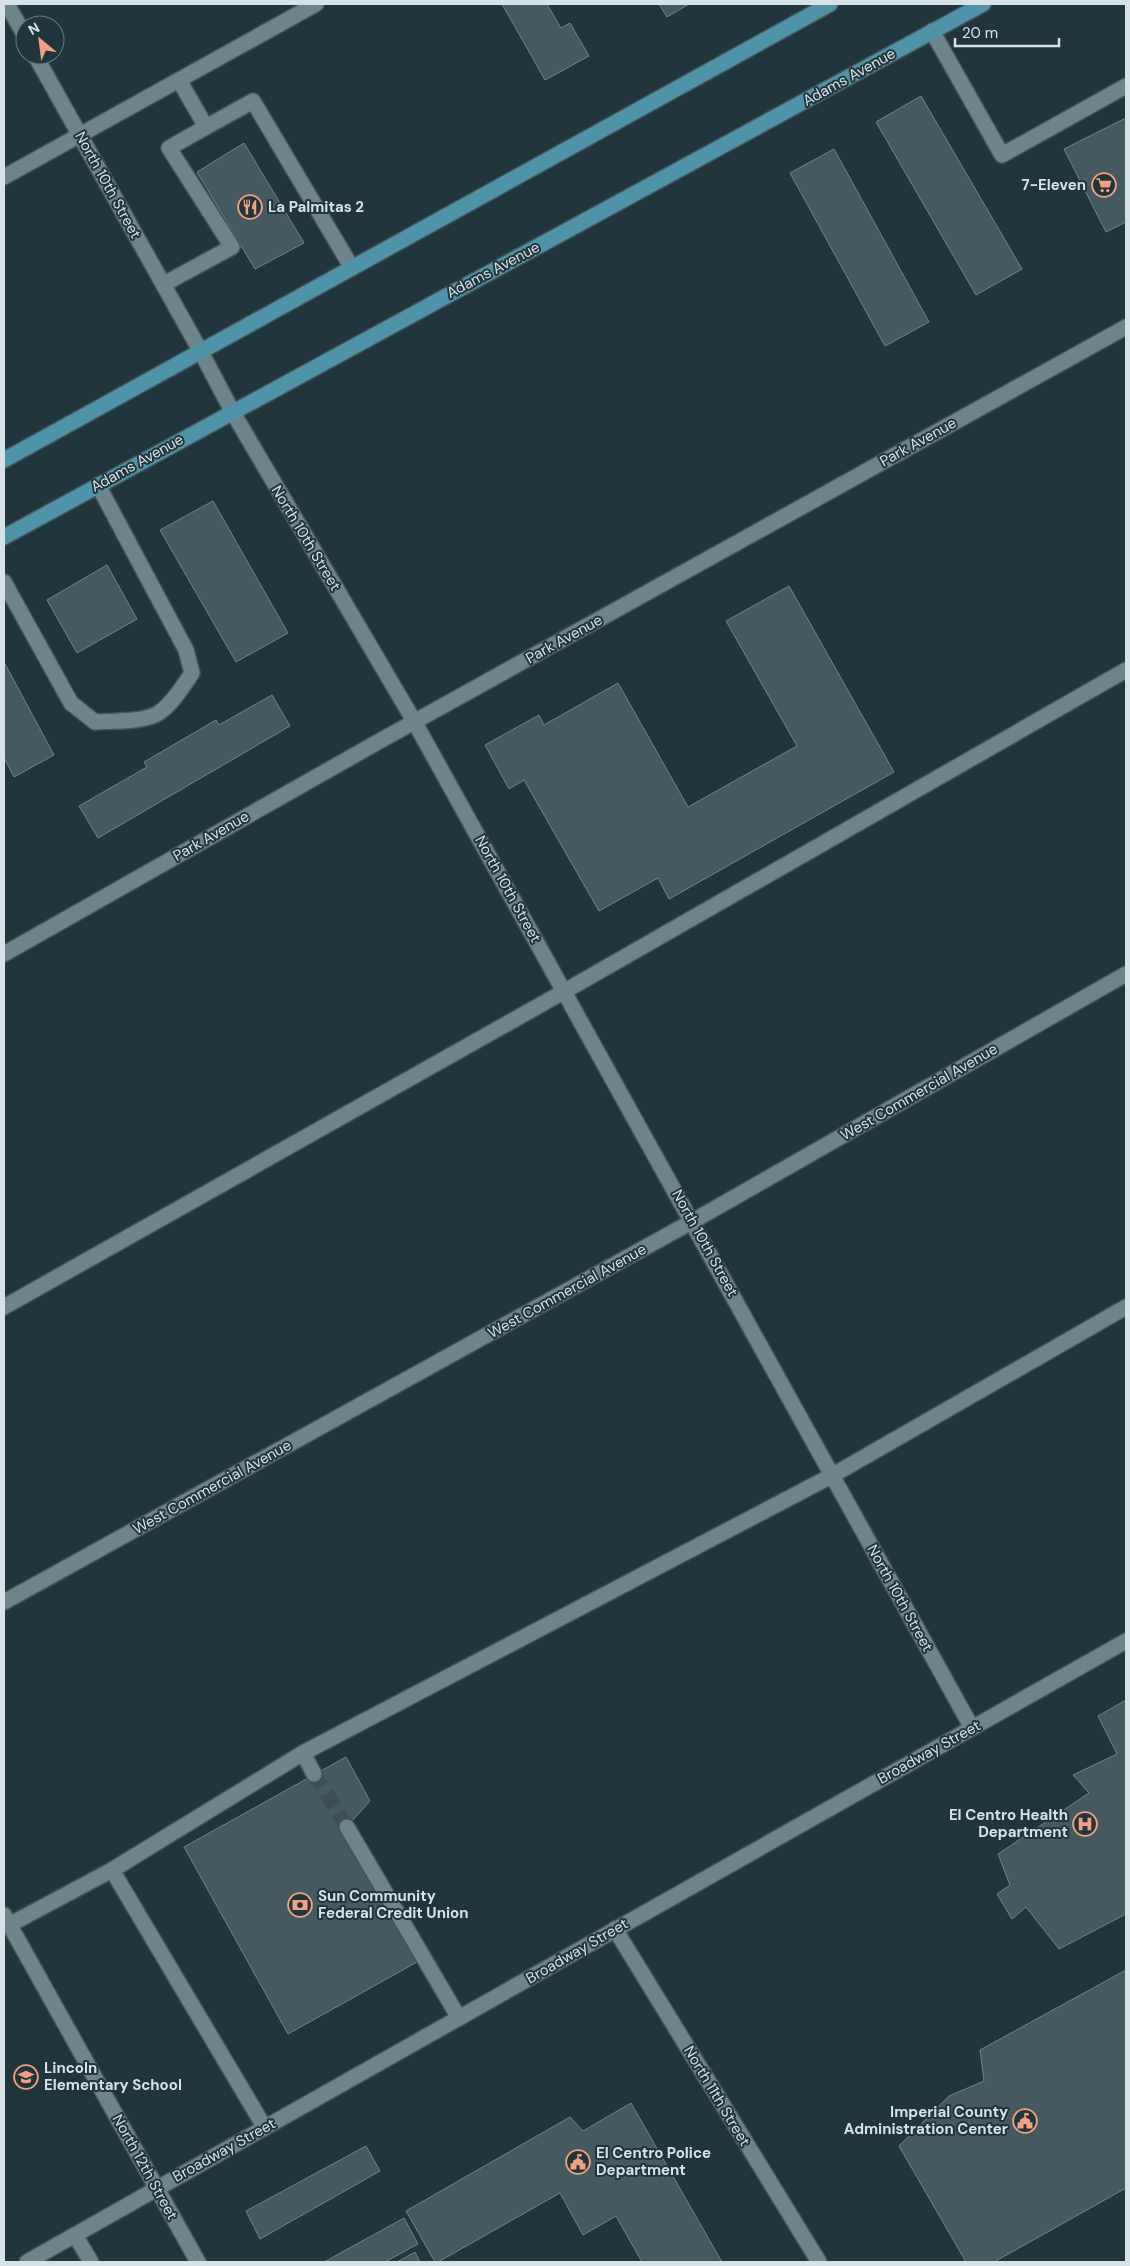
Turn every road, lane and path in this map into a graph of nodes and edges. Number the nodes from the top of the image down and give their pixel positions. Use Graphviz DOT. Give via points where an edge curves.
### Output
graph roads {
  1 [pos="7,4"];
  2 [pos="316,4"];
  3 [pos="830,4"];
  4 [pos="983,4"];
  5 [pos="15,18"];
  6 [pos="932,31"];
  7 [pos="41,65"];
  8 [pos="179,80"];
  9 [pos="1126,86"];
  10 [pos="206,127"];
  11 [pos="80,135"];
  12 [pos="4,177"];
  13 [pos="352,268"];
  14 [pos="164,284"];
  15 [pos="1126,327"];
  16 [pos="201,352"];
  17 [pos="232,411"];
  18 [pos="4,460"];
  19 [pos="98,484"];
  20 [pos="4,537"];
  21 [pos="4,582"];
  22 [pos="1126,670"];
  23 [pos="414,721"];
  24 [pos="4,954"];
  25 [pos="1126,974"];
  26 [pos="565,991"];
  27 [pos="693,1221"];
  28 [pos="4,1306"];
  29 [pos="1126,1307"];
  30 [pos="833,1475"];
  31 [pos="4,1602"];
  32 [pos="1126,1640"];
  33 [pos="972,1728"];
  34 [pos="303,1753"];
  35 [pos="314,1774"];
  36 [pos="347,1827"];
  37 [pos="112,1870"];
  38 [pos="6,1920"];
  39 [pos="616,1930"];
  40 [pos="459,2018"];
  41 [pos="265,2128"];
  42 [pos="157,2188"];
  43 [pos="75,2235"];
  44 [pos="27,2262"];
  45 [pos="91,2262"];
  46 [pos="198,2262"];
  47 [pos="819,2262"];
  1 -- 5 [label="street"];
  2 -- 8 [label="street"];
  3 -- 13 [label="main road"];
  4 -- 6 [label="main road, Adams Avenue"];
  6 -- 9 [label="street" via="1002,155"];
  6 -- 17 [label="main road, Adams Avenue"];
  7 -- 11 [label="street, North 10th Street"];
  8 -- 10 [label="street"];
  8 -- 11 [label="street"];
  10 -- 13 [label="street" via="253,101"];
  10 -- 14 [label="street" via="169,148 232,247"];
  11 -- 12 [label="street"];
  11 -- 14 [label="street, North 10th Street"];
  13 -- 16 [label="main road"];
  14 -- 16 [label="street, North 10th Street"];
  15 -- 23 [label="street, Park Avenue"];
  16 -- 17 [label="street, North 10th Street"];
  16 -- 18 [label="main road"];
  17 -- 19 [label="main road, Adams Avenue"];
  17 -- 23 [label="street, North 10th Street"];
  19 -- 20 [label="main road, Adams Avenue"];
  19 -- 21 [label="street" via="186,650 192,673 179,692 157,714 132,720 96,722 71,703"];
  22 -- 26 [label="street"];
  23 -- 24 [label="street, Park Avenue"];
  23 -- 26 [label="street, North 10th Street"];
  25 -- 27 [label="street, West Commercial Avenue"];
  26 -- 27 [label="street, North 10th Street"];
  26 -- 28 [label="street"];
  27 -- 30 [label="street, North 10th Street"];
  27 -- 31 [label="street, West Commercial Avenue"];
  29 -- 30 [label="street"];
  30 -- 33 [label="street, North 10th Street"];
  30 -- 34 [label="street"];
  32 -- 33 [label="street, Broadway Street"];
  33 -- 39 [label="street, Broadway Street"];
  34 -- 35 [label="street"];
  34 -- 37 [label="street"];
  36 -- 40 [label="street"];
  37 -- 38 [label="street"];
  37 -- 41 [label="street"];
  38 -- 42 [label="street, North 12th Street"];
  39 -- 40 [label="street, Broadway Street"];
  39 -- 47 [label="street, North 11th Street"];
  40 -- 41 [label="street, Broadway Street"];
  41 -- 42 [label="street, Broadway Street"];
  42 -- 43 [label="street, Broadway Street"];
  42 -- 46 [label="street, North 12th Street"];
  43 -- 44 [label="street, Broadway Street"];
  43 -- 45 [label="street"];
}
